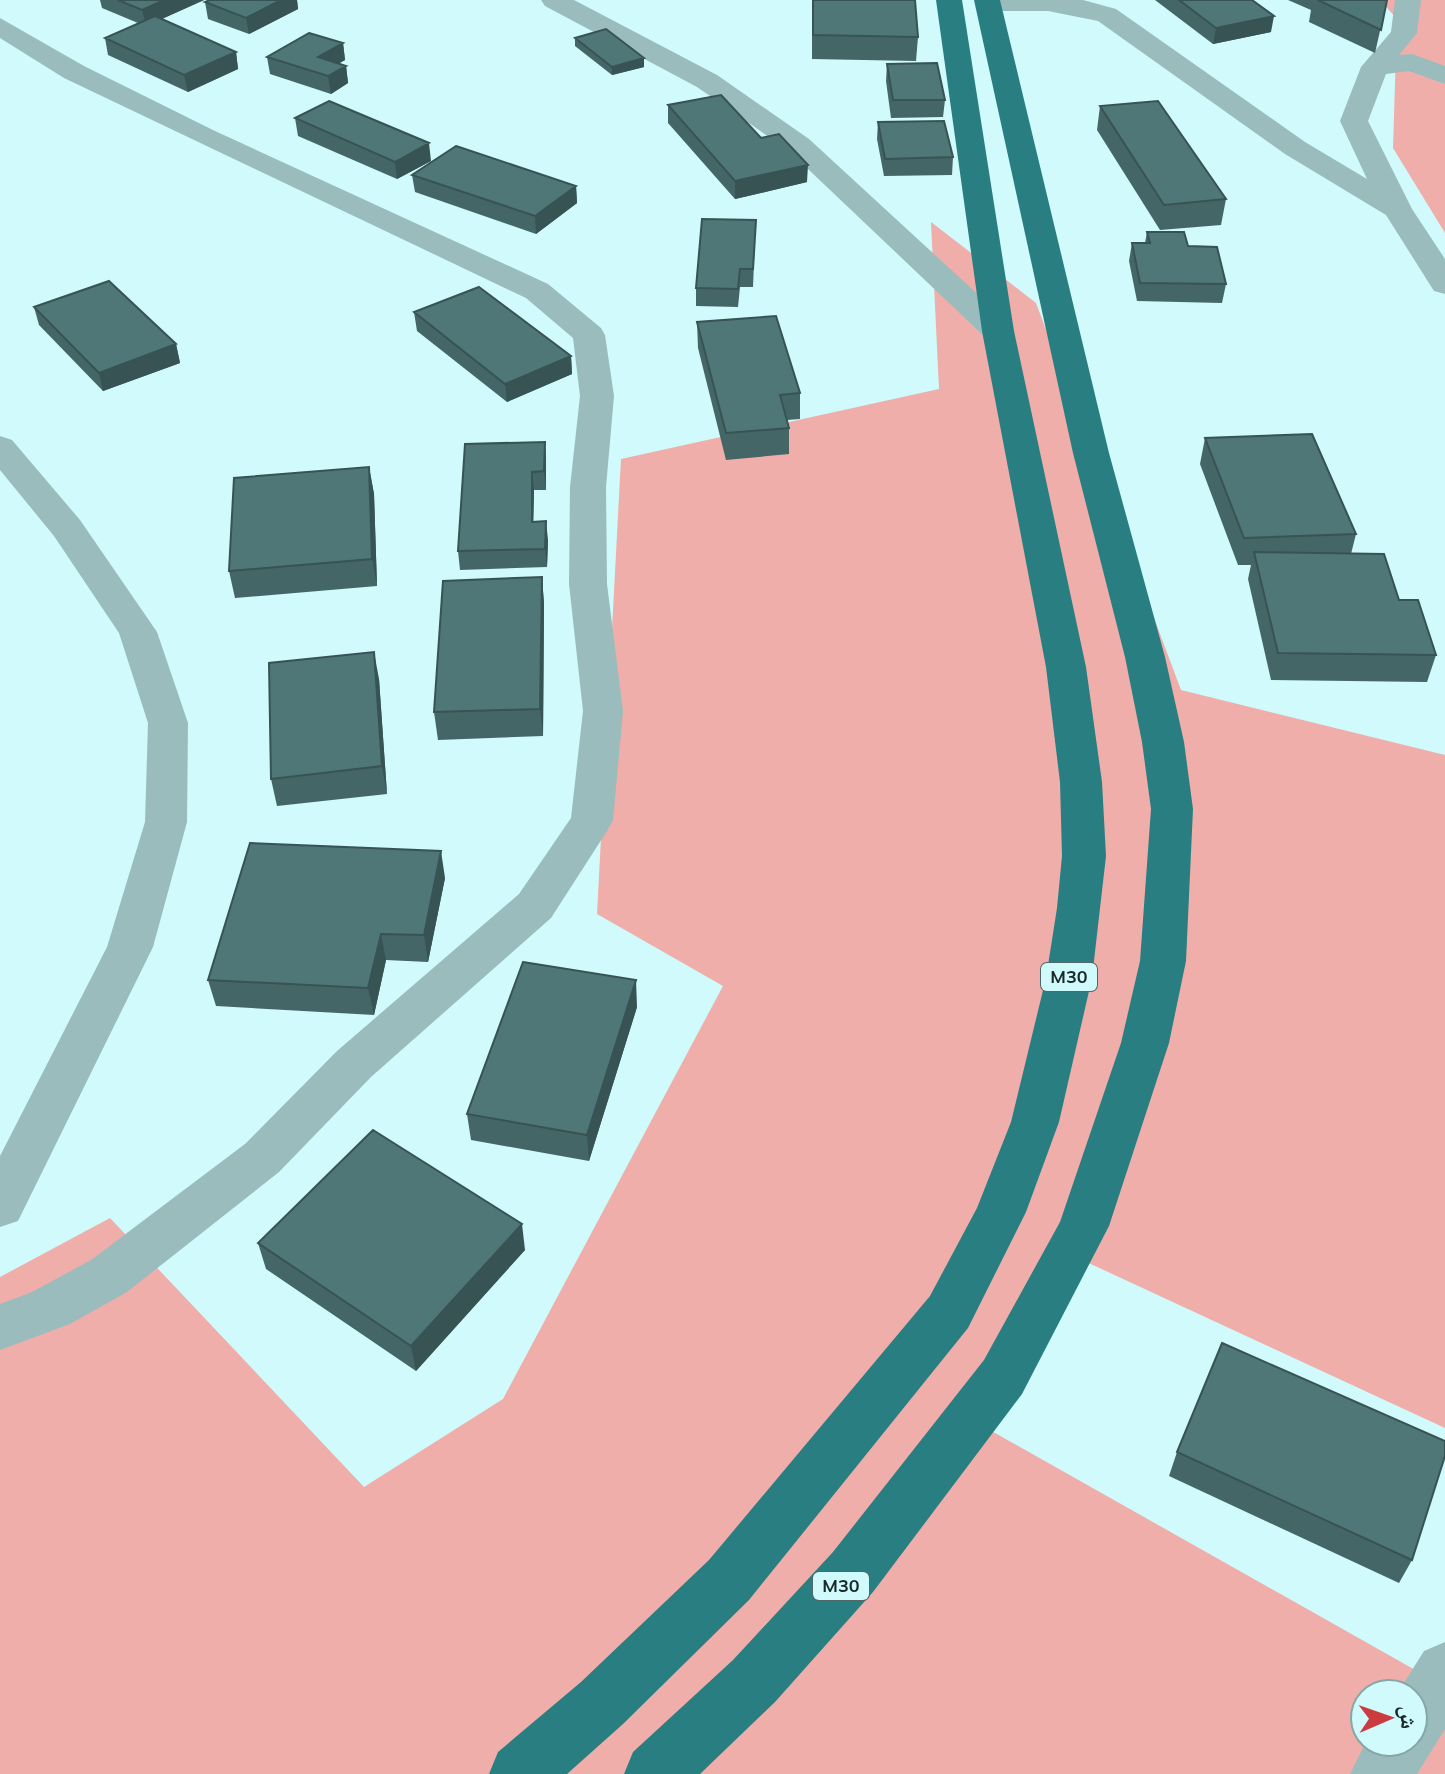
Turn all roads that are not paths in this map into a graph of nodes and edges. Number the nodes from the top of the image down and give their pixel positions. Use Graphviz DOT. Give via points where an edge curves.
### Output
graph roads {
  1 [pos="554,0"];
  2 [pos="1408,0"];
  3 [pos="975,1"];
  4 [pos="0,26"];
  5 [pos="1375,67"];
  6 [pos="1445,76"];
  7 [pos="1397,209"];
  8 [pos="1445,284"];
  9 [pos="998,331"];
  10 [pos="0,447"];
  11 [pos="0,1206"];
  12 [pos="0,1327"];
  13 [pos="1445,1672"];
  14 [pos="1429,1698"];
  15 [pos="520,1774"];
  16 [pos="655,1774"];
  1 -- 9 [label="street" via="707,81 799,145"];
  2 -- 5 [label="street" via="1404,33"];
  3 -- 7 [label="street" via="1045,1 1081,5 1107,15 1295,148"];
  3 -- 9 [label="highway, M30"];
  3 -- 16 [label="highway, M30" via="1163,742 1172,809 1163,961 1145,1043 1084,1226 1003,1377 853,1572 754,1681"];
  4 -- 12 [label="street" via="74,72 205,137 537,291 589,335 597,396 588,487 588,584 603,711 592,820 535,906 354,1064 262,1158 109,1276 51,1308"];
  5 -- 6 [label="street" via="1412,62"];
  5 -- 7 [label="street" via="1354,121"];
  7 -- 8 [label="street"];
  9 -- 15 [label="highway, M30" via="1066,667 1081,782 1084,856 1079,908 1069,978 1035,1122 1001,1212 949,1312 729,1580"];
  10 -- 11 [label="street" via="67,528 138,632 168,723 166,822 130,947"];
  13 -- 14 [label="street"];
}
